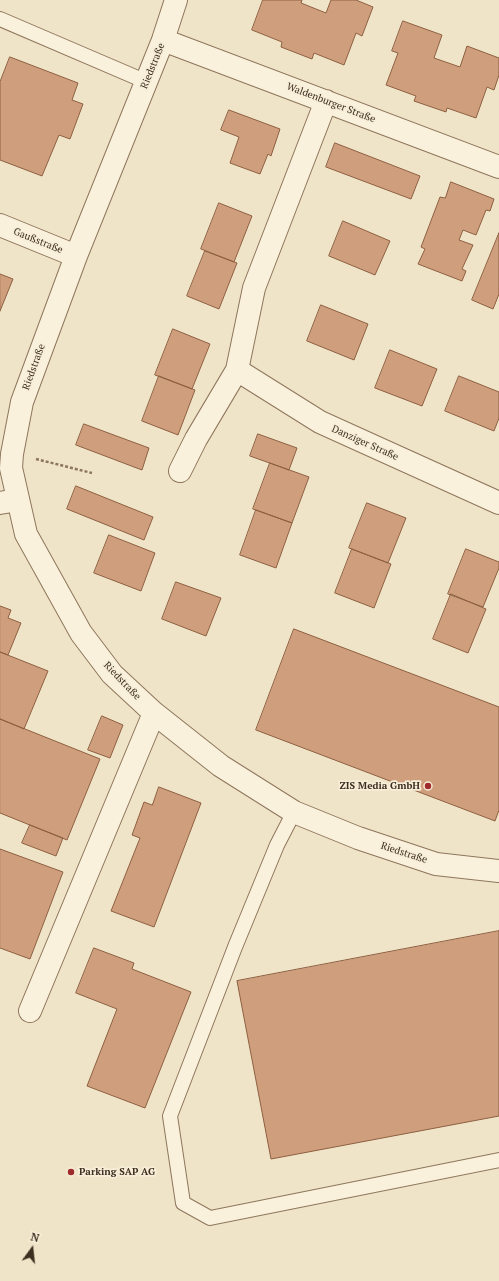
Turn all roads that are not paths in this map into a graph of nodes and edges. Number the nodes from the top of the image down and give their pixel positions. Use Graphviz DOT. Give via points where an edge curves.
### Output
graph roads {
  1 [pos="176,0"];
  2 [pos="0,19"];
  3 [pos="163,40"];
  4 [pos="146,82"];
  5 [pos="326,100"];
  6 [pos="499,167"];
  7 [pos="0,225"];
  8 [pos="76,256"];
  9 [pos="237,370"];
  10 [pos="180,471"];
  11 [pos="9,502"];
  12 [pos="499,504"];
  13 [pos="154,713"];
  14 [pos="294,812"];
  15 [pos="499,871"];
  16 [pos="30,1011"];
  17 [pos="499,1160"];
  1 -- 3 [label="street, Riedstraße"];
  2 -- 4 [label="lane"];
  3 -- 4 [label="street, Riedstraße"];
  3 -- 5 [label="street, Waldenburger Straße"];
  4 -- 8 [label="street, Riedstraße"];
  5 -- 6 [label="street, Waldenburger Straße"];
  5 -- 9 [label="street" via="254,288"];
  7 -- 8 [label="street, Gaußstraße"];
  8 -- 11 [label="street, Riedstraße" via="22,402 12,454"];
  9 -- 10 [label="street"];
  9 -- 12 [label="street, Danziger Straße" via="320,422"];
  11 -- 13 [label="street, Riedstraße" via="81,633 112,674"];
  13 -- 14 [label="street, Riedstraße" via="221,766"];
  13 -- 16 [label="street"];
  14 -- 15 [label="street, Riedstraße" via="358,838 436,864"];
  14 -- 17 [label="lane" via="277,845 238,940 170,1116 183,1203 210,1218"];
}
